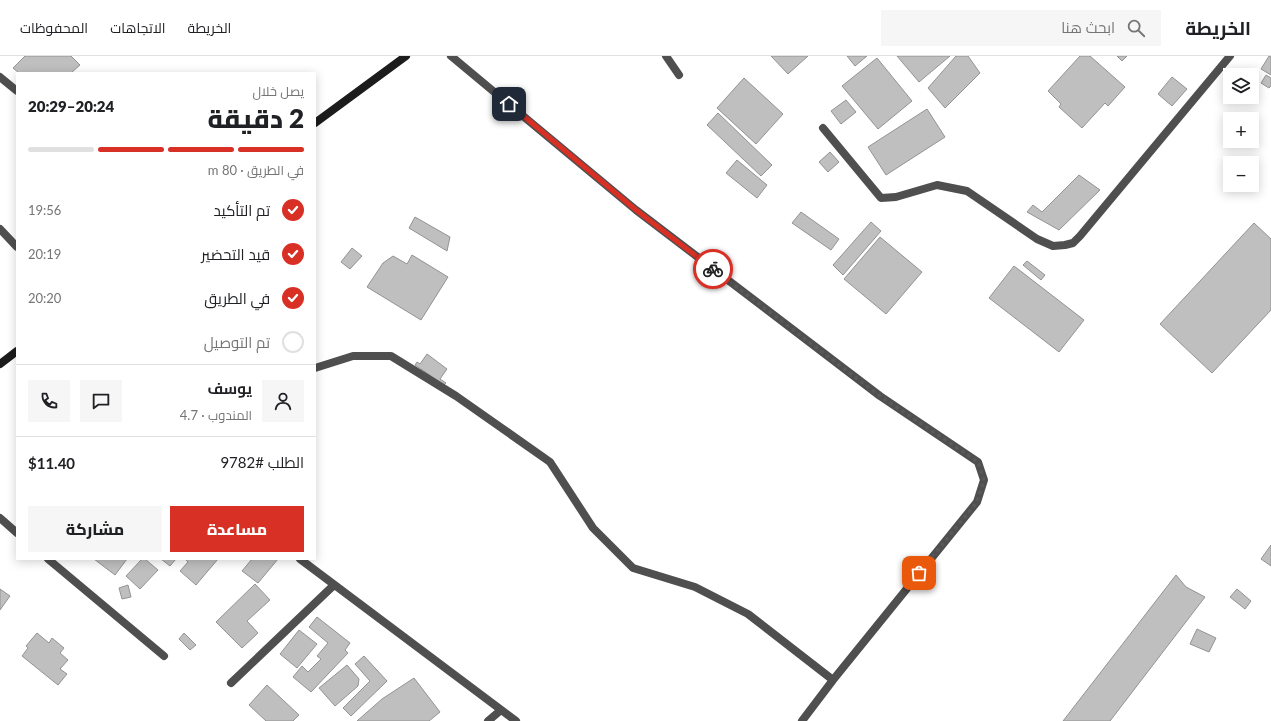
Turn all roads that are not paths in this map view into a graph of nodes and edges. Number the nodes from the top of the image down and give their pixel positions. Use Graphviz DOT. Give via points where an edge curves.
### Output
graph roads {
  1 [pos="406,56"];
  2 [pos="451,56"];
  3 [pos="666,56"];
  4 [pos="1230,56"];
  5 [pos="679,75"];
  6 [pos="0,77"];
  7 [pos="16,90"];
  8 [pos="316,122"];
  9 [pos="823,128"];
  10 [pos="0,229"];
  11 [pos="16,246"];
  12 [pos="16,352"];
  13 [pos="0,364"];
  14 [pos="316,368"];
  15 [pos="0,518"];
  16 [pos="16,532"];
  17 [pos="49,560"];
  18 [pos="301,560"];
  19 [pos="334,585"];
  20 [pos="164,656"];
  21 [pos="833,680"];
  22 [pos="231,683"];
  23 [pos="501,710"];
  24 [pos="488,721"];
  25 [pos="516,721"];
  26 [pos="802,721"];
  1 -- 8 [label="street"];
  2 -- 21 [label="street" via="636,210 880,396 978,462 984,480 977,502"];
  3 -- 5 [label="street"];
  4 -- 9 [label="street" via="1080,236 1073,243 1065,245 1053,246 1037,238 967,191 937,185 896,197 881,198"];
  6 -- 7 [label="street"];
  10 -- 11 [label="street"];
  12 -- 13 [label="street"];
  14 -- 21 [label="street" via="353,356 392,356 456,396 550,462 593,528 634,568 695,586 748,614"];
  15 -- 16 [label="street"];
  17 -- 20 [label="street"];
  18 -- 19 [label="street"];
  19 -- 22 [label="street"];
  19 -- 23 [label="street"];
  21 -- 26 [label="street"];
  23 -- 24 [label="street"];
  23 -- 25 [label="street"];
}
